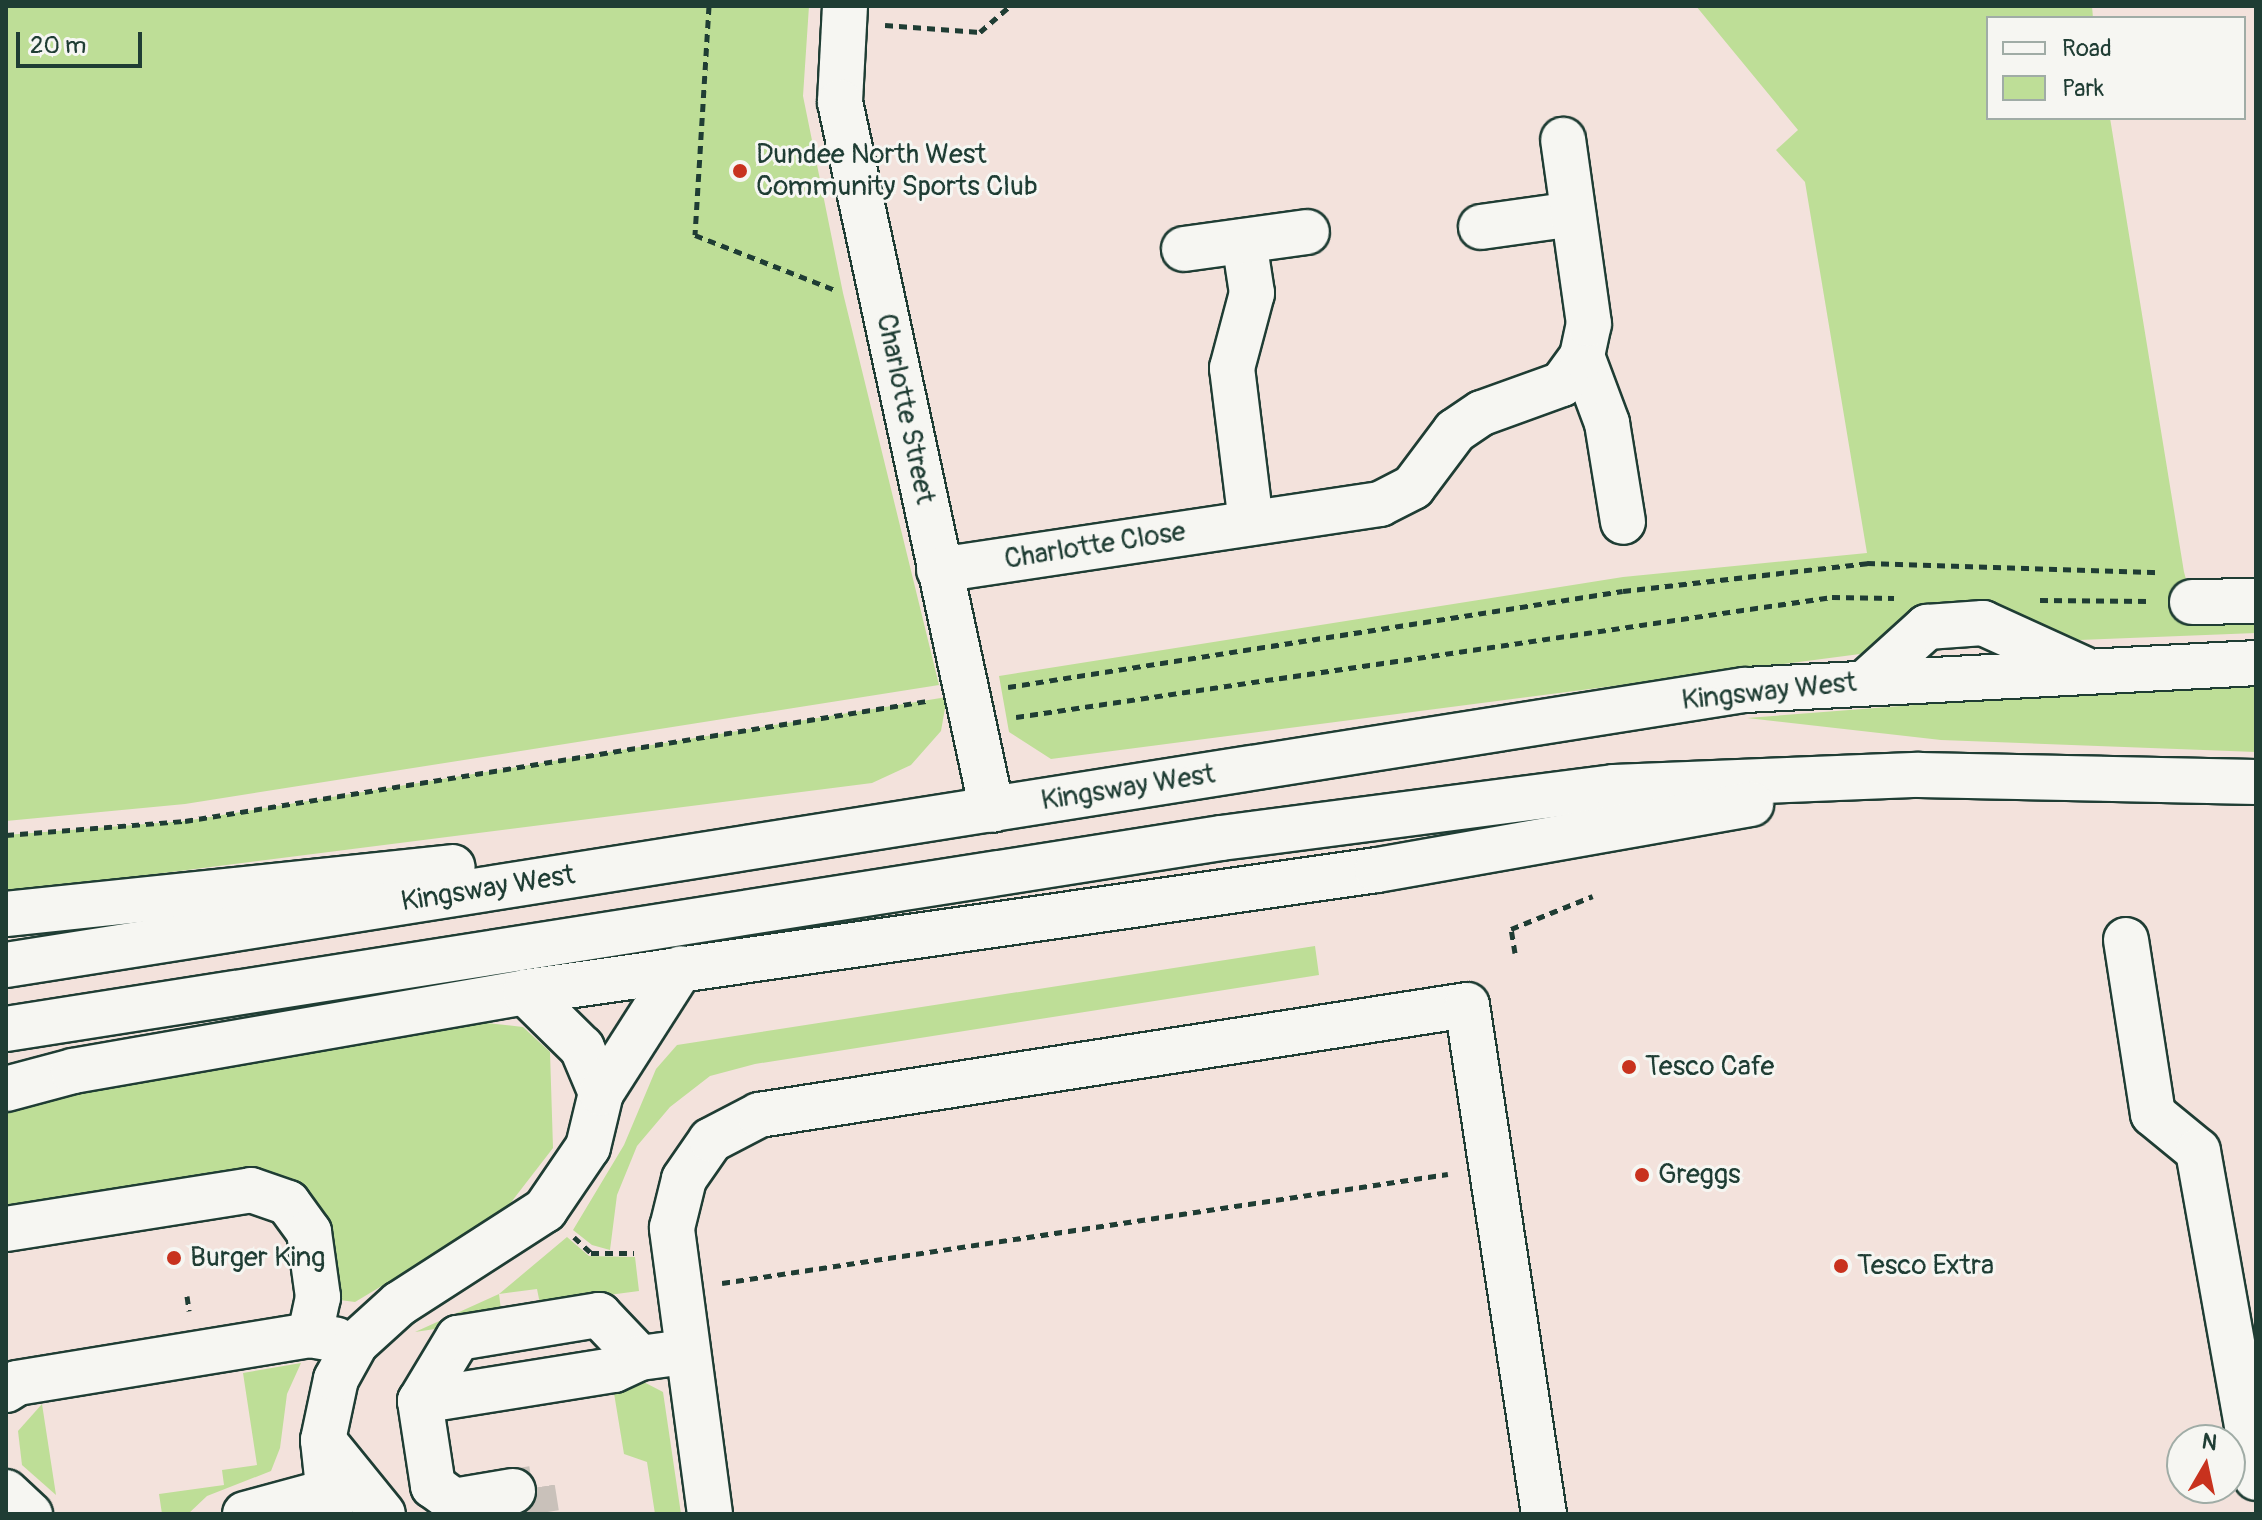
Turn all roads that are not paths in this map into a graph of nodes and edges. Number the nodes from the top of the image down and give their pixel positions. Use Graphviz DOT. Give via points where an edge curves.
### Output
graph roads {
  1 [pos="844,14"];
  2 [pos="1563,140"];
  3 [pos="1573,214"];
  4 [pos="1481,227"];
  5 [pos="1307,232"];
  6 [pos="1244,241"];
  7 [pos="1184,249"];
  8 [pos="1582,356"];
  9 [pos="1623,522"];
  10 [pos="1251,523"];
  11 [pos="939,570"];
  12 [pos="2180,587"];
  13 [pos="2256,601"];
  14 [pos="2256,663"];
  15 [pos="1919,775"];
  16 [pos="2256,782"];
  17 [pos="992,810"];
  18 [pos="6,914"];
  19 [pos="2126,940"];
  20 [pos="6,965"];
  21 [pos="681,968"];
  22 [pos="525,992"];
  23 [pos="6,1029"];
  24 [pos="6,1089"];
  25 [pos="601,1093"];
  26 [pos="6,1229"];
  27 [pos="310,1335"];
  28 [pos="356,1343"];
  29 [pos="685,1352"];
  30 [pos="6,1390"];
  31 [pos="323,1440"];
  32 [pos="2256,1478"];
  33 [pos="513,1491"];
  34 [pos="6,1492"];
  35 [pos="328,1503"];
  36 [pos="30,1514"];
  37 [pos="245,1514"];
  38 [pos="383,1514"];
  39 [pos="710,1514"];
  40 [pos="1544,1514"];
  1 -- 11 [label="main road, Charlotte Street" via="840,102"];
  2 -- 3 [label="main road"];
  3 -- 4 [label="main road"];
  3 -- 8 [label="main road" via="1589,324"];
  5 -- 6 [label="main road"];
  6 -- 7 [label="main road"];
  6 -- 10 [label="main road" via="1252,293 1232,368"];
  8 -- 9 [label="main road" via="1607,423"];
  8 -- 10 [label="main road, Charlotte Close" via="1562,384 1482,413 1455,431 1413,487 1380,504"];
  10 -- 11 [label="main road, Charlotte Close"];
  11 -- 17 [label="main road, Charlotte Street"];
  12 -- 13 [label="main road"];
  14 -- 17 [label="main road, Kingsway West" via="1745,690"];
  15 -- 16 [label="main road"];
  15 -- 21 [label="main road" via="1377,870"];
  15 -- 23 [label="main road" via="1614,787 1221,838"];
  17 -- 18 [label="main road"];
  17 -- 20 [label="main road, Kingsway West"];
  19 -- 32 [label="main road" via="2153,1114 2198,1151"];
  21 -- 22 [label="main road"];
  21 -- 25 [label="main road"];
  22 -- 24 [label="main road" via="73,1071"];
  22 -- 25 [label="main road" via="582,1048"];
  25 -- 28 [label="main road" via="588,1147 545,1210 399,1304"];
  26 -- 27 [label="main road" via="251,1190 263,1194 288,1203 309,1232 318,1297"];
  27 -- 28 [label="main road"];
  27 -- 30 [label="main road" via="17,1383"];
  28 -- 31 [label="main road" via="336,1379"];
  29 -- 33 [label="main road" via="640,1358 614,1370 420,1401 433,1486 454,1501"];
  29 -- 39 [label="main road"];
  29 -- 40 [label="main road" via="672,1228 684,1179 711,1140 759,1115 1467,1005"];
  31 -- 35 [label="main road"];
  31 -- 38 [label="main road"];
  34 -- 36 [label="main road"];
  35 -- 37 [label="main road"];
}
